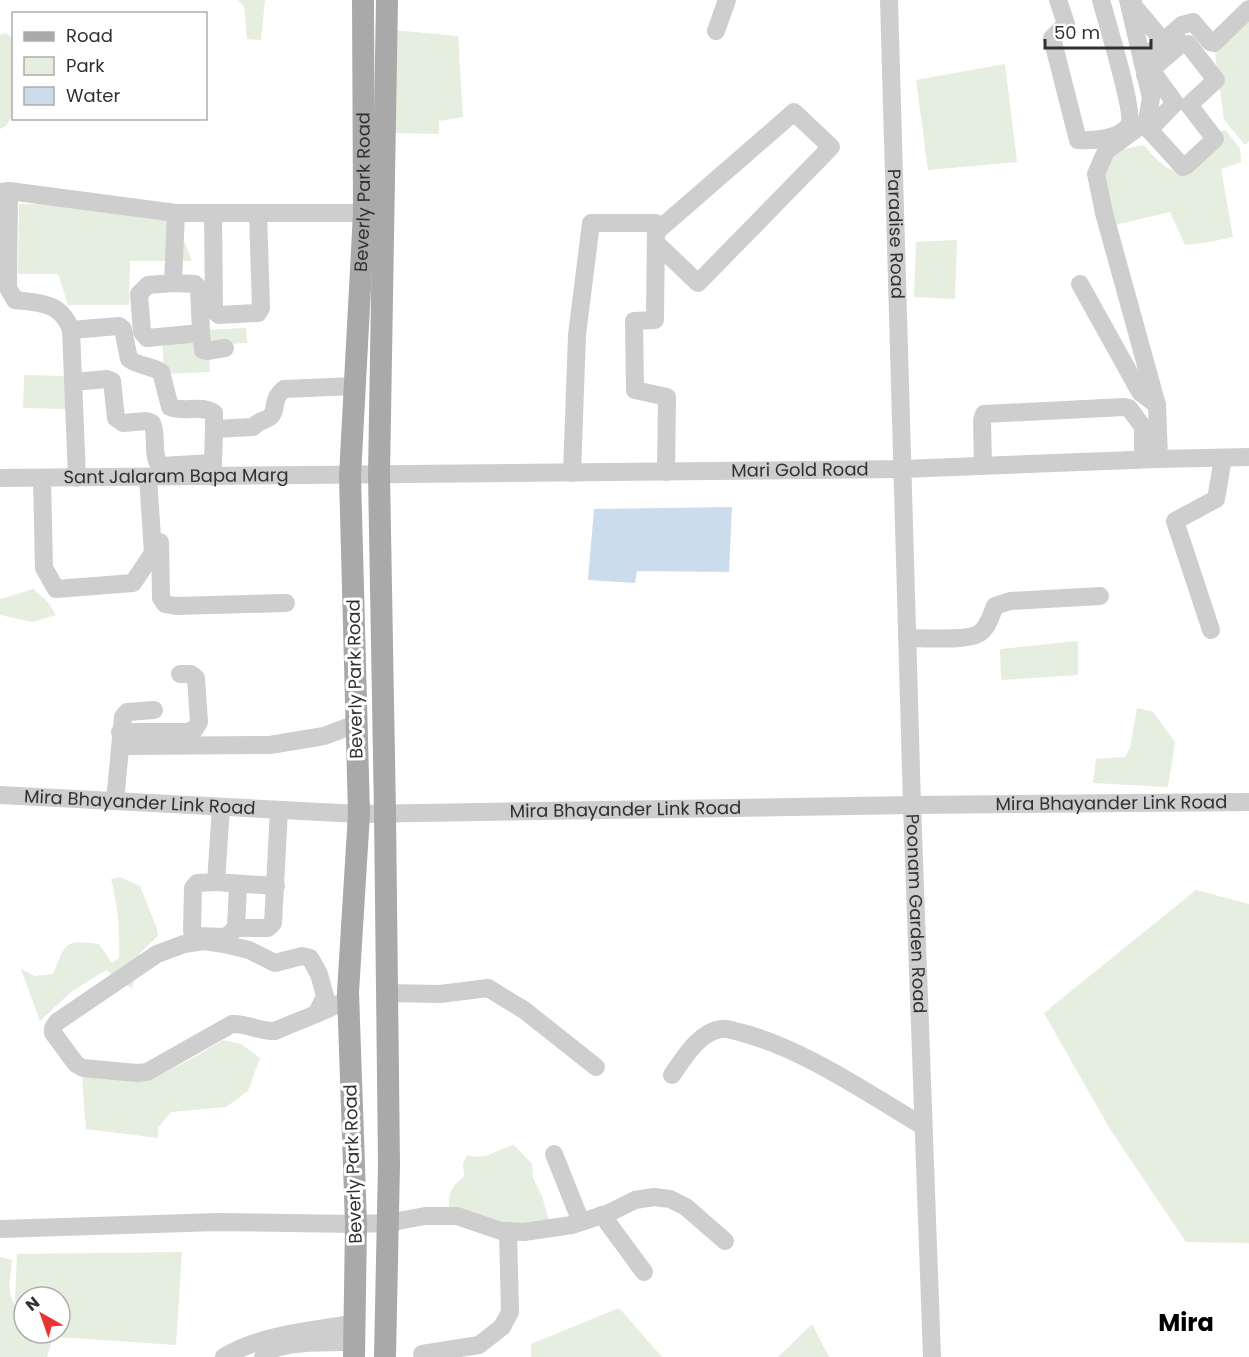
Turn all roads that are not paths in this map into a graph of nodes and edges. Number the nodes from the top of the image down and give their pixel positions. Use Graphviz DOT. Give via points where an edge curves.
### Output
graph roads {
  1 [pos="363,0"];
  2 [pos="387,0"];
  3 [pos="727,0"];
  4 [pos="890,0"];
  5 [pos="1058,0"];
  6 [pos="1101,0"];
  7 [pos="1128,0"];
  8 [pos="1134,0"];
  9 [pos="1249,9"];
  10 [pos="716,31"];
  11 [pos="1163,41"];
  12 [pos="1150,69"];
  13 [pos="1146,127"];
  14 [pos="4,192"];
  15 [pos="176,213"];
  16 [pos="213,213"];
  17 [pos="258,213"];
  18 [pos="364,213"];
  19 [pos="4,226"];
  20 [pos="656,238"];
  21 [pos="173,284"];
  22 [pos="1080,284"];
  23 [pos="73,330"];
  24 [pos="201,333"];
  25 [pos="225,348"];
  26 [pos="76,382"];
  27 [pos="355,386"];
  28 [pos="1157,405"];
  29 [pos="214,429"];
  30 [pos="1249,457"];
  31 [pos="1223,458"];
  32 [pos="1151,459"];
  33 [pos="983,466"];
  34 [pos="903,469"];
  35 [pos="213,470"];
  36 [pos="666,472"];
  37 [pos="572,473"];
  38 [pos="379,475"];
  39 [pos="350,476"];
  40 [pos="154,477"];
  41 [pos="0,478"];
  42 [pos="42,478"];
  43 [pos="77,478"];
  44 [pos="1100,596"];
  45 [pos="286,603"];
  46 [pos="1211,630"];
  47 [pos="907,638"];
  48 [pos="180,675"];
  49 [pos="154,710"];
  50 [pos="356,724"];
  51 [pos="122,740"];
  52 [pos="0,795"];
  53 [pos="115,801"];
  54 [pos="1249,802"];
  55 [pos="912,805"];
  56 [pos="221,807"];
  57 [pos="279,810"];
  58 [pos="385,813"];
  59 [pos="358,814"];
  60 [pos="216,882"];
  61 [pos="238,885"];
  62 [pos="276,886"];
  63 [pos="236,928"];
  64 [pos="386,993"];
  65 [pos="348,999"];
  66 [pos="317,1013"];
  67 [pos="596,1067"];
  68 [pos="672,1075"];
  69 [pos="924,1126"];
  70 [pos="554,1154"];
  71 [pos="602,1215"];
  72 [pos="581,1222"];
  73 [pos="387,1223"];
  74 [pos="356,1224"];
  75 [pos="0,1229"];
  76 [pos="508,1232"];
  77 [pos="725,1241"];
  78 [pos="644,1272"];
  79 [pos="355,1341"];
  80 [pos="422,1354"];
  81 [pos="224,1357"];
  82 [pos="263,1357"];
  83 [pos="385,1357"];
  84 [pos="932,1357"];
  1 -- 18 [label="main road, Beverly Park Road"];
  2 -- 38 [label="main road, Beverly Park Road"];
  3 -- 10 [label="street"];
  4 -- 34 [label="street, Paradise Road"];
  5 -- 6 [label="street" via="1066,24 1052,38 1078,140 1090,141 1116,135 1130,122"];
  7 -- 12 [label="street"];
  8 -- 11 [label="street" via="1132,4"];
  9 -- 11 [label="street" via="1214,43 1193,22"];
  11 -- 12 [label="street"];
  12 -- 13 [label="street"];
  12 -- 13 [label="street" via="1181,44 1188,44 1216,80 1189,105 1215,139 1183,167"];
  13 -- 28 [label="street" via="1106,151 1096,174"];
  14 -- 15 [label="street"];
  14 -- 19 [label="street"];
  15 -- 16 [label="street"];
  15 -- 21 [label="street"];
  16 -- 17 [label="street"];
  16 -- 17 [label="street" via="214,311 219,315 258,313 261,308"];
  17 -- 18 [label="street"];
  18 -- 27 [label="main road, Beverly Park Road"];
  19 -- 23 [label="street" via="8,288 15,300 58,309"];
  20 -- 20 [label="street" via="698,283 831,147 794,112"];
  20 -- 36 [label="street" via="655,320 634,321 635,390 667,397"];
  20 -- 37 [label="street" via="656,223 591,223 577,335"];
  21 -- 24 [label="street" via="195,284 199,288"];
  21 -- 24 [label="street" via="148,285 139,294 142,332 147,338"];
  22 -- 28 [label="street" via="1140,392"];
  23 -- 26 [label="street"];
  23 -- 29 [label="street" via="119,326 129,359 161,372 170,407 207,409 214,413"];
  24 -- 25 [label="street" via="203,350"];
  26 -- 35 [label="street" via="112,381 116,418 123,423 152,423 156,461 160,466"];
  26 -- 43 [label="street"];
  27 -- 29 [label="street" via="284,389 277,395 268,419 253,427"];
  27 -- 39 [label="main road, Beverly Park Road"];
  28 -- 32 [label="street"];
  29 -- 35 [label="street"];
  30 -- 31 [label="street, Mari Gold Road"];
  31 -- 32 [label="street, Mari Gold Road"];
  31 -- 46 [label="street" via="1216,499 1175,521"];
  32 -- 33 [label="street, Mari Gold Road"];
  32 -- 33 [label="street" via="1143,427 1130,408 1124,407 984,414"];
  33 -- 34 [label="street, Mari Gold Road"];
  34 -- 36 [label="street, Mari Gold Road"];
  34 -- 47 [label="street, Poonam Garden Road"];
  35 -- 39 [label="street, Sant Jalaram Bapa Marg"];
  35 -- 40 [label="street, Sant Jalaram Bapa Marg"];
  36 -- 37 [label="street, Mari Gold Road"];
  37 -- 38 [label="street, Mari Gold Road"];
  38 -- 39 [label="street, Mari Gold Road"];
  38 -- 58 [label="main road, Beverly Park Road"];
  39 -- 50 [label="main road, Beverly Park Road"];
  40 -- 42 [label="street" via="153,553 133,583 56,589 45,568"];
  40 -- 43 [label="street, Sant Jalaram Bapa Marg"];
  40 -- 45 [label="street" via="161,598 165,604"];
  41 -- 42 [label="street, Sant Jalaram Bapa Marg"];
  42 -- 43 [label="street, Sant Jalaram Bapa Marg"];
  44 -- 47 [label="street" via="1010,601 995,606 979,634"];
  47 -- 55 [label="street, Poonam Garden Road"];
  48 -- 51 [label="street" via="191,674 196,678 199,722 195,729"];
  49 -- 51 [label="street" via="127,712 123,717"];
  50 -- 51 [label="street" via="324,736 270,745 128,747"];
  50 -- 59 [label="main road, Beverly Park Road"];
  51 -- 53 [label="street"];
  52 -- 53 [label="street, Mira Bhayander Link Road"];
  53 -- 56 [label="street, Mira Bhayander Link Road"];
  54 -- 55 [label="street, Mira Bhayander Link Road"];
  55 -- 58 [label="street, Mira Bhayander Link Road"];
  55 -- 69 [label="street, Poonam Garden Road"];
  56 -- 57 [label="street, Mira Bhayander Link Road"];
  56 -- 60 [label="street"];
  57 -- 59 [label="street, Mira Bhayander Link Road"];
  57 -- 62 [label="street"];
  58 -- 59 [label="street, Mira Bhayander Link Road"];
  58 -- 64 [label="main road, Beverly Park Road"];
  59 -- 65 [label="main road, Beverly Park Road"];
  60 -- 61 [label="street"];
  60 -- 63 [label="street" via="197,883 193,888 192,931 196,936 226,937"];
  61 -- 62 [label="street"];
  61 -- 63 [label="street"];
  62 -- 63 [label="street" via="273,923 268,928"];
  64 -- 67 [label="street" via="440,994 488,988 532,1016"];
  64 -- 73 [label="main road, Beverly Park Road"];
  65 -- 66 [label="street"];
  65 -- 74 [label="main road, Beverly Park Road"];
  66 -- 66 [label="street" via="325,996 310,958 302,956 275,963 249,950 204,941 157,954 57,1022 53,1033 83,1068 147,1072 232,1024 275,1031"];
  68 -- 69 [label="street" via="690,1049 722,1028 797,1053"];
  69 -- 84 [label="street, Poonam Garden Road"];
  70 -- 72 [label="street"];
  71 -- 72 [label="street"];
  71 -- 77 [label="street" via="635,1200 670,1199 686,1207"];
  71 -- 78 [label="street"];
  72 -- 76 [label="street"];
  73 -- 74 [label="street"];
  73 -- 76 [label="street" via="425,1216 457,1216"];
  73 -- 83 [label="main road, Beverly Park Road"];
  74 -- 75 [label="street" via="218,1222"];
  74 -- 79 [label="main road, Beverly Park Road"];
  76 -- 80 [label="street" via="510,1312 502,1327 479,1345"];
  79 -- 81 [label="street" via="273,1338"];
  79 -- 82 [label="street" via="274,1348"];
}
